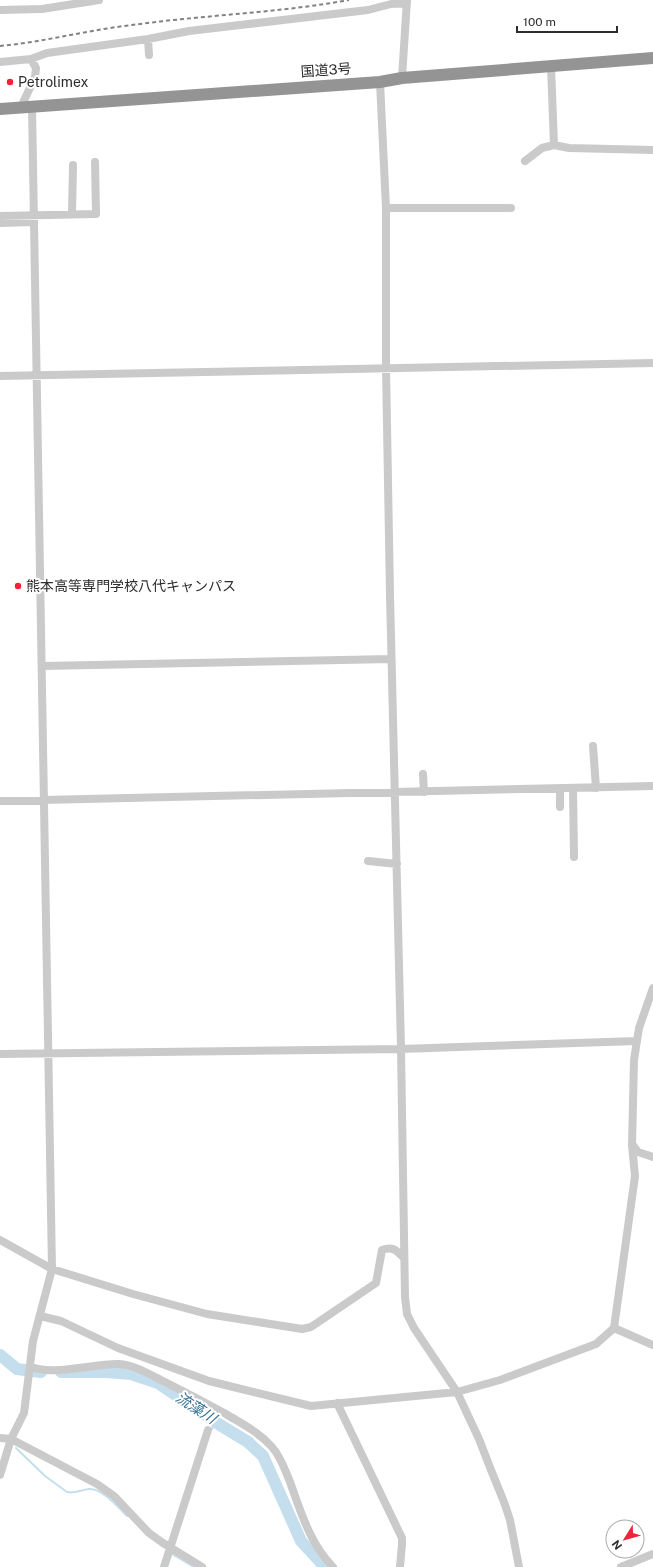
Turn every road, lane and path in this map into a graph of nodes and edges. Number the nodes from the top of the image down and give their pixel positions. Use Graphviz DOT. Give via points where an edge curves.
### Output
graph roads {
  1 [pos="99,0"];
  2 [pos="407,1"];
  3 [pos="0,10"];
  4 [pos="148,39"];
  5 [pos="149,55"];
  6 [pos="653,58"];
  7 [pos="31,59"];
  8 [pos="0,62"];
  9 [pos="551,66"];
  10 [pos="402,78"];
  11 [pos="380,82"];
  12 [pos="26,107"];
  13 [pos="0,109"];
  14 [pos="554,145"];
  15 [pos="653,150"];
  16 [pos="525,160"];
  17 [pos="95,162"];
  18 [pos="73,165"];
  19 [pos="386,208"];
  20 [pos="511,208"];
  21 [pos="72,214"];
  22 [pos="0,216"];
  23 [pos="34,219"];
  24 [pos="0,223"];
  25 [pos="653,363"];
  26 [pos="386,368"];
  27 [pos="36,375"];
  28 [pos="0,376"];
  29 [pos="391,659"];
  30 [pos="42,666"];
  31 [pos="593,746"];
  32 [pos="424,774"];
  33 [pos="653,786"];
  34 [pos="596,788"];
  35 [pos="560,789"];
  36 [pos="573,789"];
  37 [pos="424,792"];
  38 [pos="395,793"];
  39 [pos="44,800"];
  40 [pos="0,801"];
  41 [pos="560,807"];
  42 [pos="574,857"];
  43 [pos="368,861"];
  44 [pos="397,864"];
  45 [pos="653,988"];
  46 [pos="637,1041"];
  47 [pos="401,1049"];
  48 [pos="48,1053"];
  49 [pos="0,1054"];
  50 [pos="632,1145"];
  51 [pos="653,1157"];
  52 [pos="0,1240"];
  53 [pos="404,1258"];
  54 [pos="52,1269"];
  55 [pos="40,1316"];
  56 [pos="614,1328"];
  57 [pos="653,1345"];
  58 [pos="29,1367"];
  59 [pos="457,1392"];
  60 [pos="337,1403"];
  61 [pos="208,1430"];
  62 [pos="0,1438"];
  63 [pos="11,1439"];
  64 [pos="0,1475"];
  65 [pos="169,1551"];
  66 [pos="653,1554"];
  67 [pos="164,1567"];
  68 [pos="202,1567"];
  69 [pos="334,1567"];
  70 [pos="400,1567"];
  71 [pos="519,1567"];
  72 [pos="621,1567"];
  1 -- 3 [label="street" via="42,9"];
  2 -- 4 [label="street" via="368,10 189,31"];
  2 -- 10 [label="street"];
  4 -- 5 [label="street"];
  4 -- 7 [label="street" via="46,53"];
  6 -- 9 [label="highway, 国道3号"];
  7 -- 8 [label="street"];
  7 -- 12 [label="street" via="36,68"];
  9 -- 10 [label="highway, 国道3号"];
  9 -- 14 [label="street"];
  10 -- 11 [label="highway, 国道3号"];
  11 -- 12 [label="highway, 国道3号"];
  11 -- 19 [label="street"];
  12 -- 13 [label="highway, 国道3号"];
  12 -- 23 [label="street"];
  14 -- 15 [label="street" via="569,148"];
  14 -- 16 [label="street" via="542,148"];
  17 -- 21 [label="street" via="96,214"];
  18 -- 21 [label="street"];
  19 -- 20 [label="street"];
  19 -- 26 [label="street"];
  21 -- 23 [label="street"];
  22 -- 23 [label="street"];
  23 -- 24 [label="street"];
  23 -- 27 [label="street"];
  25 -- 26 [label="street"];
  26 -- 27 [label="street"];
  26 -- 29 [label="street"];
  27 -- 28 [label="street"];
  27 -- 30 [label="street"];
  29 -- 30 [label="street"];
  29 -- 38 [label="street"];
  30 -- 39 [label="street"];
  31 -- 34 [label="street"];
  32 -- 37 [label="street"];
  33 -- 34 [label="street"];
  34 -- 36 [label="street"];
  35 -- 36 [label="street"];
  35 -- 37 [label="street"];
  35 -- 41 [label="street"];
  36 -- 42 [label="street"];
  37 -- 38 [label="street"];
  38 -- 39 [label="street"];
  38 -- 44 [label="street"];
  39 -- 40 [label="street"];
  39 -- 48 [label="street"];
  43 -- 44 [label="street"];
  44 -- 47 [label="street"];
  45 -- 46 [label="street"];
  46 -- 47 [label="street"];
  46 -- 50 [label="street" via="634,1060"];
  47 -- 48 [label="street"];
  47 -- 53 [label="street"];
  48 -- 49 [label="street"];
  48 -- 54 [label="street"];
  50 -- 51 [label="street" via="638,1152"];
  50 -- 56 [label="street" via="635,1176"];
  52 -- 54 [label="street"];
  53 -- 54 [label="street" via="396,1250 382,1250 376,1283 311,1327 302,1329 207,1314"];
  53 -- 59 [label="street" via="407,1314"];
  54 -- 55 [label="street"];
  55 -- 58 [label="street"];
  55 -- 60 [label="street" via="61,1321 118,1348 209,1381 314,1405"];
  56 -- 57 [label="street"];
  56 -- 59 [label="street" via="596,1344 500,1380"];
  58 -- 63 [label="street" via="24,1413"];
  58 -- 69 [label="street" via="37,1370 58,1370 120,1364 132,1367 250,1428 279,1456 314,1543"];
  59 -- 60 [label="street"];
  59 -- 71 [label="street" via="504,1502"];
  60 -- 70 [label="street" via="402,1538"];
  61 -- 65 [label="street"];
  62 -- 63 [label="street"];
  63 -- 64 [label="street"];
  63 -- 65 [label="street" via="97,1484 114,1496"];
  65 -- 67 [label="street"];
  65 -- 68 [label="street"];
  66 -- 72 [label="street"];
}
